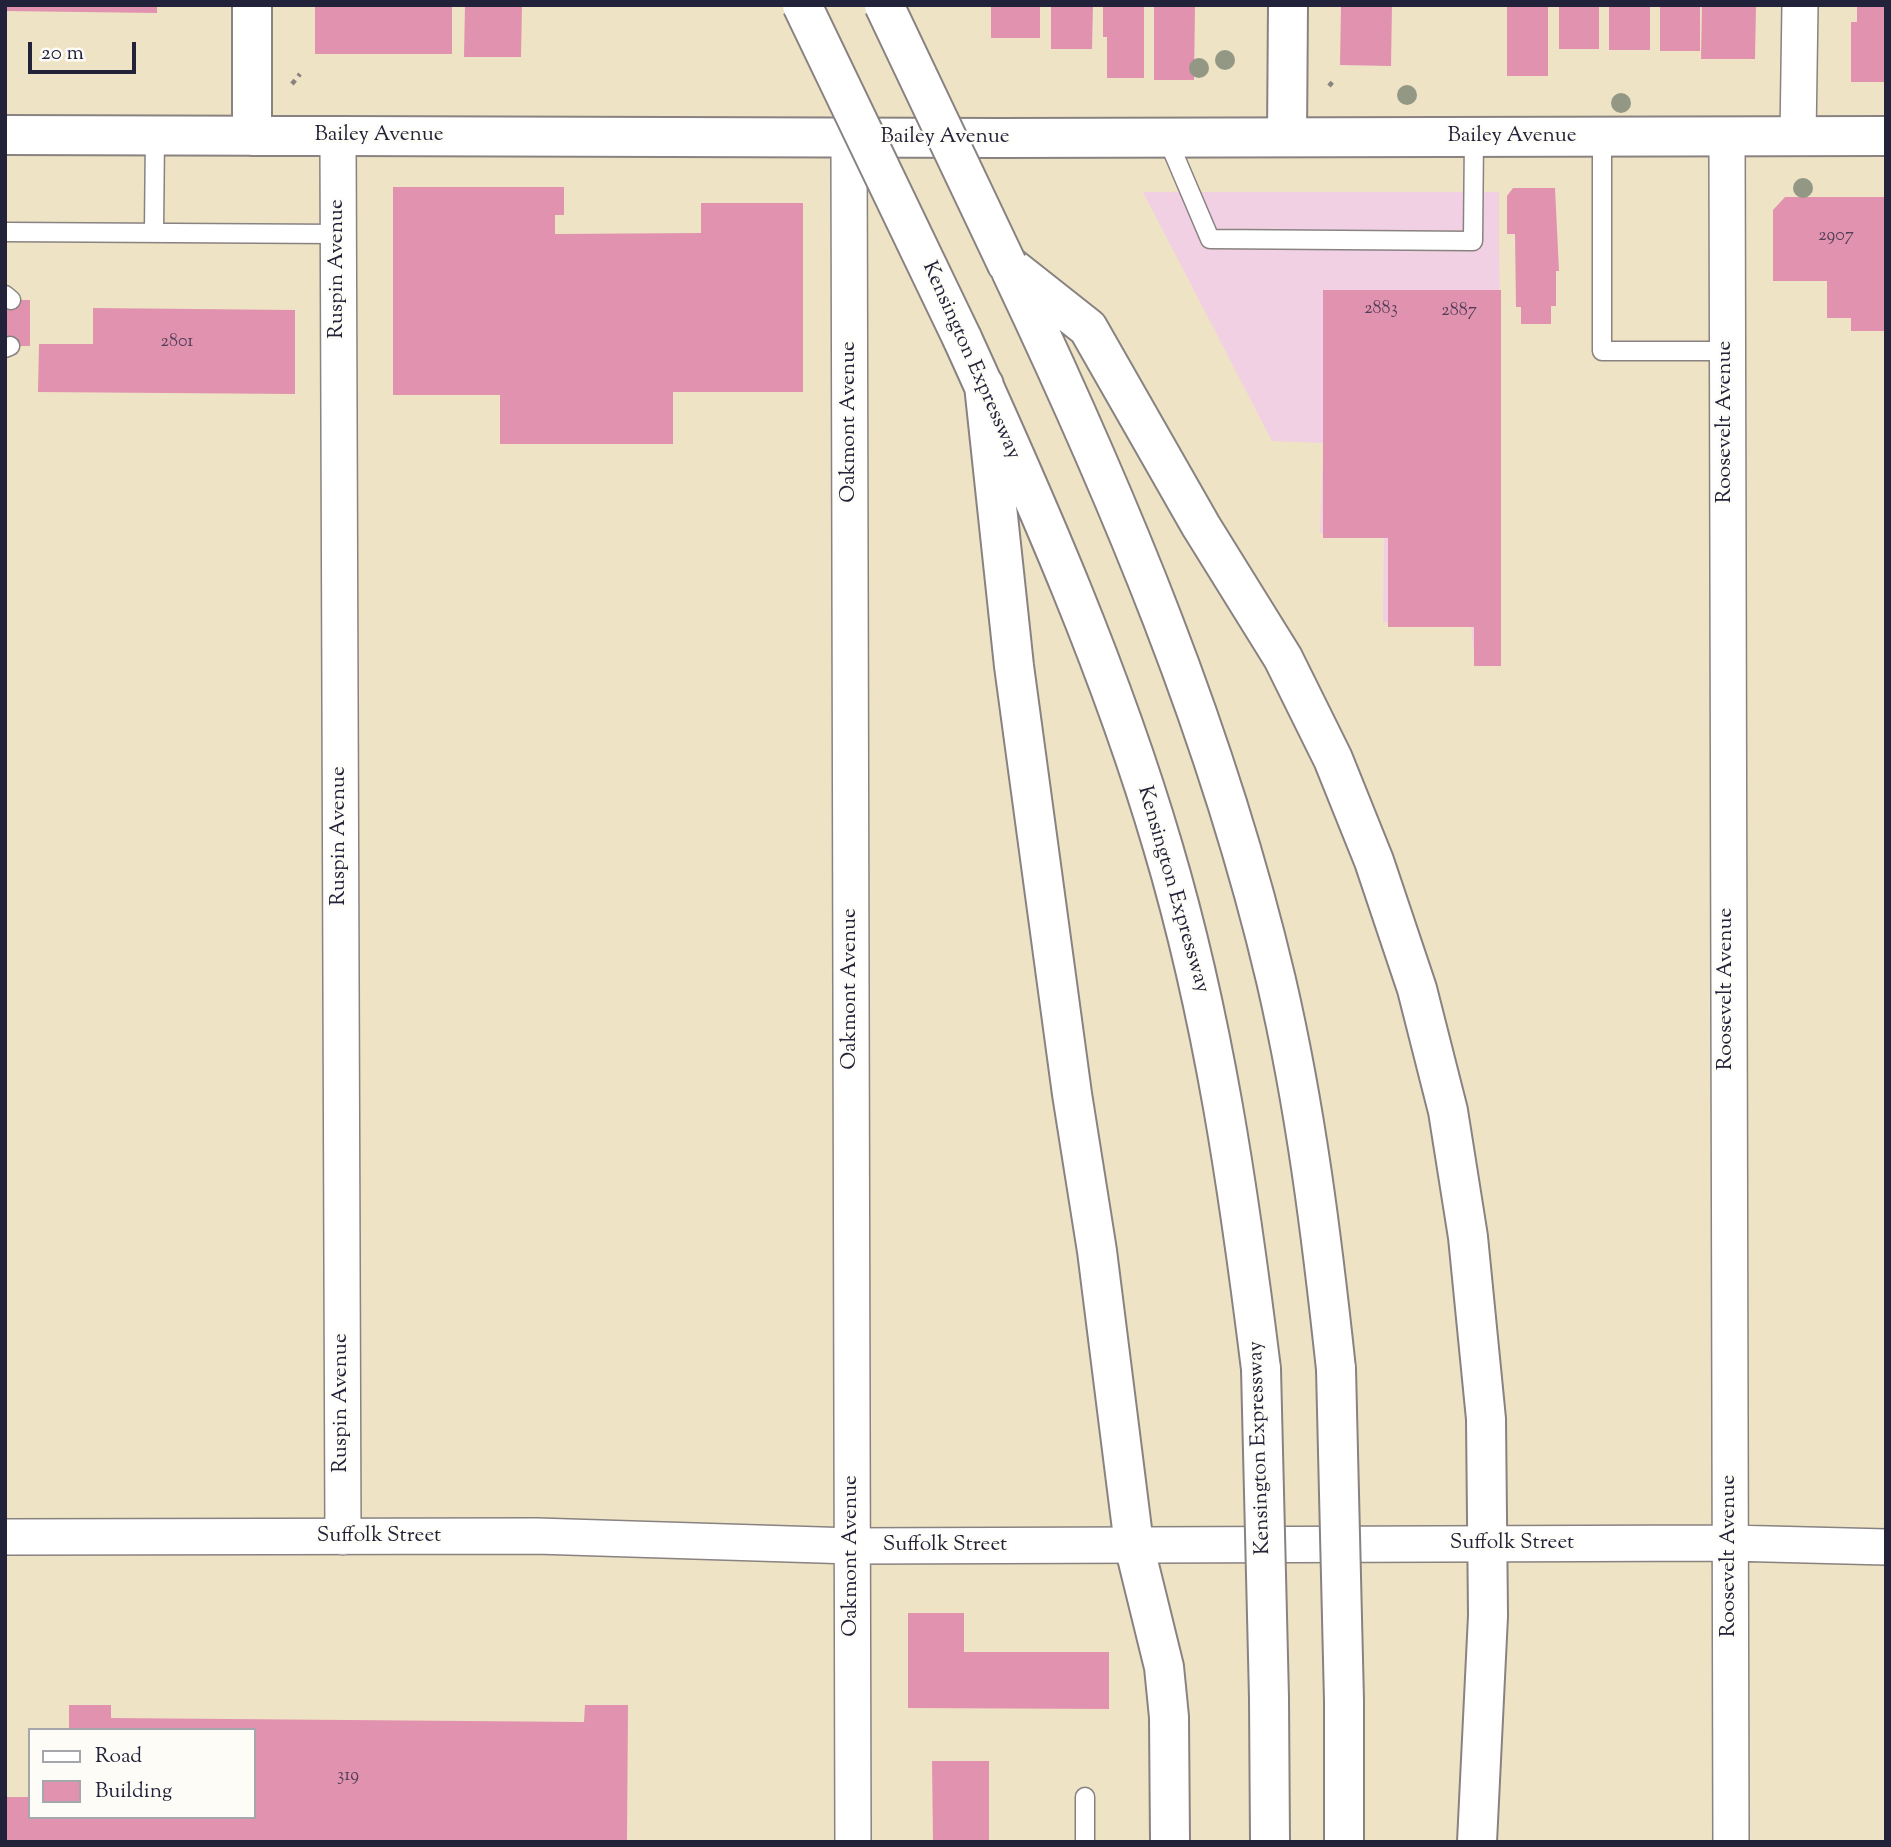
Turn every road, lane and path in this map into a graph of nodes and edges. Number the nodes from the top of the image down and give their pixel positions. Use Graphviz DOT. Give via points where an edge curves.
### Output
graph roads {
  1 [pos="252,5"];
  2 [pos="802,5"];
  3 [pos="884,5"];
  4 [pos="1287,5"];
  5 [pos="1800,5"];
  6 [pos="300,74"];
  7 [pos="1335,79"];
  8 [pos="292,84"];
  9 [pos="1329,86"];
  10 [pos="5,135"];
  11 [pos="155,135"];
  12 [pos="252,136"];
  13 [pos="338,136"];
  14 [pos="1727,136"];
  15 [pos="1798,136"];
  16 [pos="1886,136"];
  17 [pos="849,137"];
  18 [pos="1287,137"];
  19 [pos="1474,137"];
  20 [pos="1602,137"];
  21 [pos="1167,138"];
  22 [pos="154,231"];
  23 [pos="5,232"];
  24 [pos="338,234"];
  25 [pos="1007,264"];
  26 [pos="1726,351"];
  27 [pos="984,385"];
  28 [pos="5,1536"];
  29 [pos="343,1537"];
  30 [pos="1730,1543"];
  31 [pos="1487,1544"];
  32 [pos="1134,1545"];
  33 [pos="852,1546"];
  34 [pos="1886,1547"];
  35 [pos="1085,1797"];
  36 [pos="853,1842"];
  37 [pos="1086,1842"];
  38 [pos="1170,1842"];
  39 [pos="1270,1842"];
  40 [pos="1344,1842"];
  41 [pos="1477,1842"];
  42 [pos="1731,1842"];
  1 -- 12 [label="main road"];
  2 -- 27 [label="main road, Kensington Expressway, bridge"];
  3 -- 25 [label="main road, bridge"];
  4 -- 18 [label="main road"];
  5 -- 15 [label="street"];
  6 -- 8 [label="path"];
  7 -- 9 [label="path"];
  10 -- 11 [label="main road, Bailey Avenue"];
  11 -- 12 [label="main road, Bailey Avenue"];
  11 -- 22 [label="lane"];
  12 -- 13 [label="main road, Bailey Avenue"];
  13 -- 17 [label="main road, Bailey Avenue"];
  13 -- 24 [label="street, Ruspin Avenue"];
  14 -- 15 [label="main road, Bailey Avenue"];
  14 -- 20 [label="main road, Bailey Avenue"];
  14 -- 26 [label="street, Roosevelt Avenue"];
  15 -- 16 [label="main road, Bailey Avenue"];
  17 -- 21 [label="main road, Bailey Avenue"];
  17 -- 33 [label="street, Oakmont Avenue"];
  18 -- 19 [label="main road, Bailey Avenue"];
  18 -- 21 [label="main road, Bailey Avenue"];
  19 -- 20 [label="main road, Bailey Avenue"];
  19 -- 21 [label="lane" via="1473,241 1210,239"];
  20 -- 26 [label="lane" via="1602,351"];
  22 -- 23 [label="lane"];
  22 -- 24 [label="lane"];
  24 -- 29 [label="street, Ruspin Avenue"];
  25 -- 31 [label="main road" via="1088,328 1294,680 1333,759 1374,861 1417,989 1448,1111 1468,1237 1486,1419"];
  25 -- 40 [label="main road, bridge" via="1137,550 1221,782 1278,993 1313,1173 1336,1369"];
  26 -- 30 [label="street, Roosevelt Avenue"];
  27 -- 32 [label="main road" via="1014,666"];
  27 -- 39 [label="main road, Kensington Expressway, bridge" via="1107,680 1163,847 1204,1005 1231,1138 1261,1368"];
  28 -- 29 [label="street, Suffolk Street"];
  29 -- 33 [label="street, Suffolk Street" via="537,1536"];
  30 -- 31 [label="street, Suffolk Street"];
  30 -- 34 [label="street, Suffolk Street"];
  30 -- 42 [label="street, Roosevelt Avenue"];
  31 -- 32 [label="street, Suffolk Street"];
  31 -- 41 [label="main road" via="1486,1699"];
  32 -- 33 [label="street, Suffolk Street"];
  32 -- 38 [label="main road" via="1164,1667"];
  33 -- 36 [label="street, Oakmont Avenue"];
  35 -- 37 [label="lane"];
}
